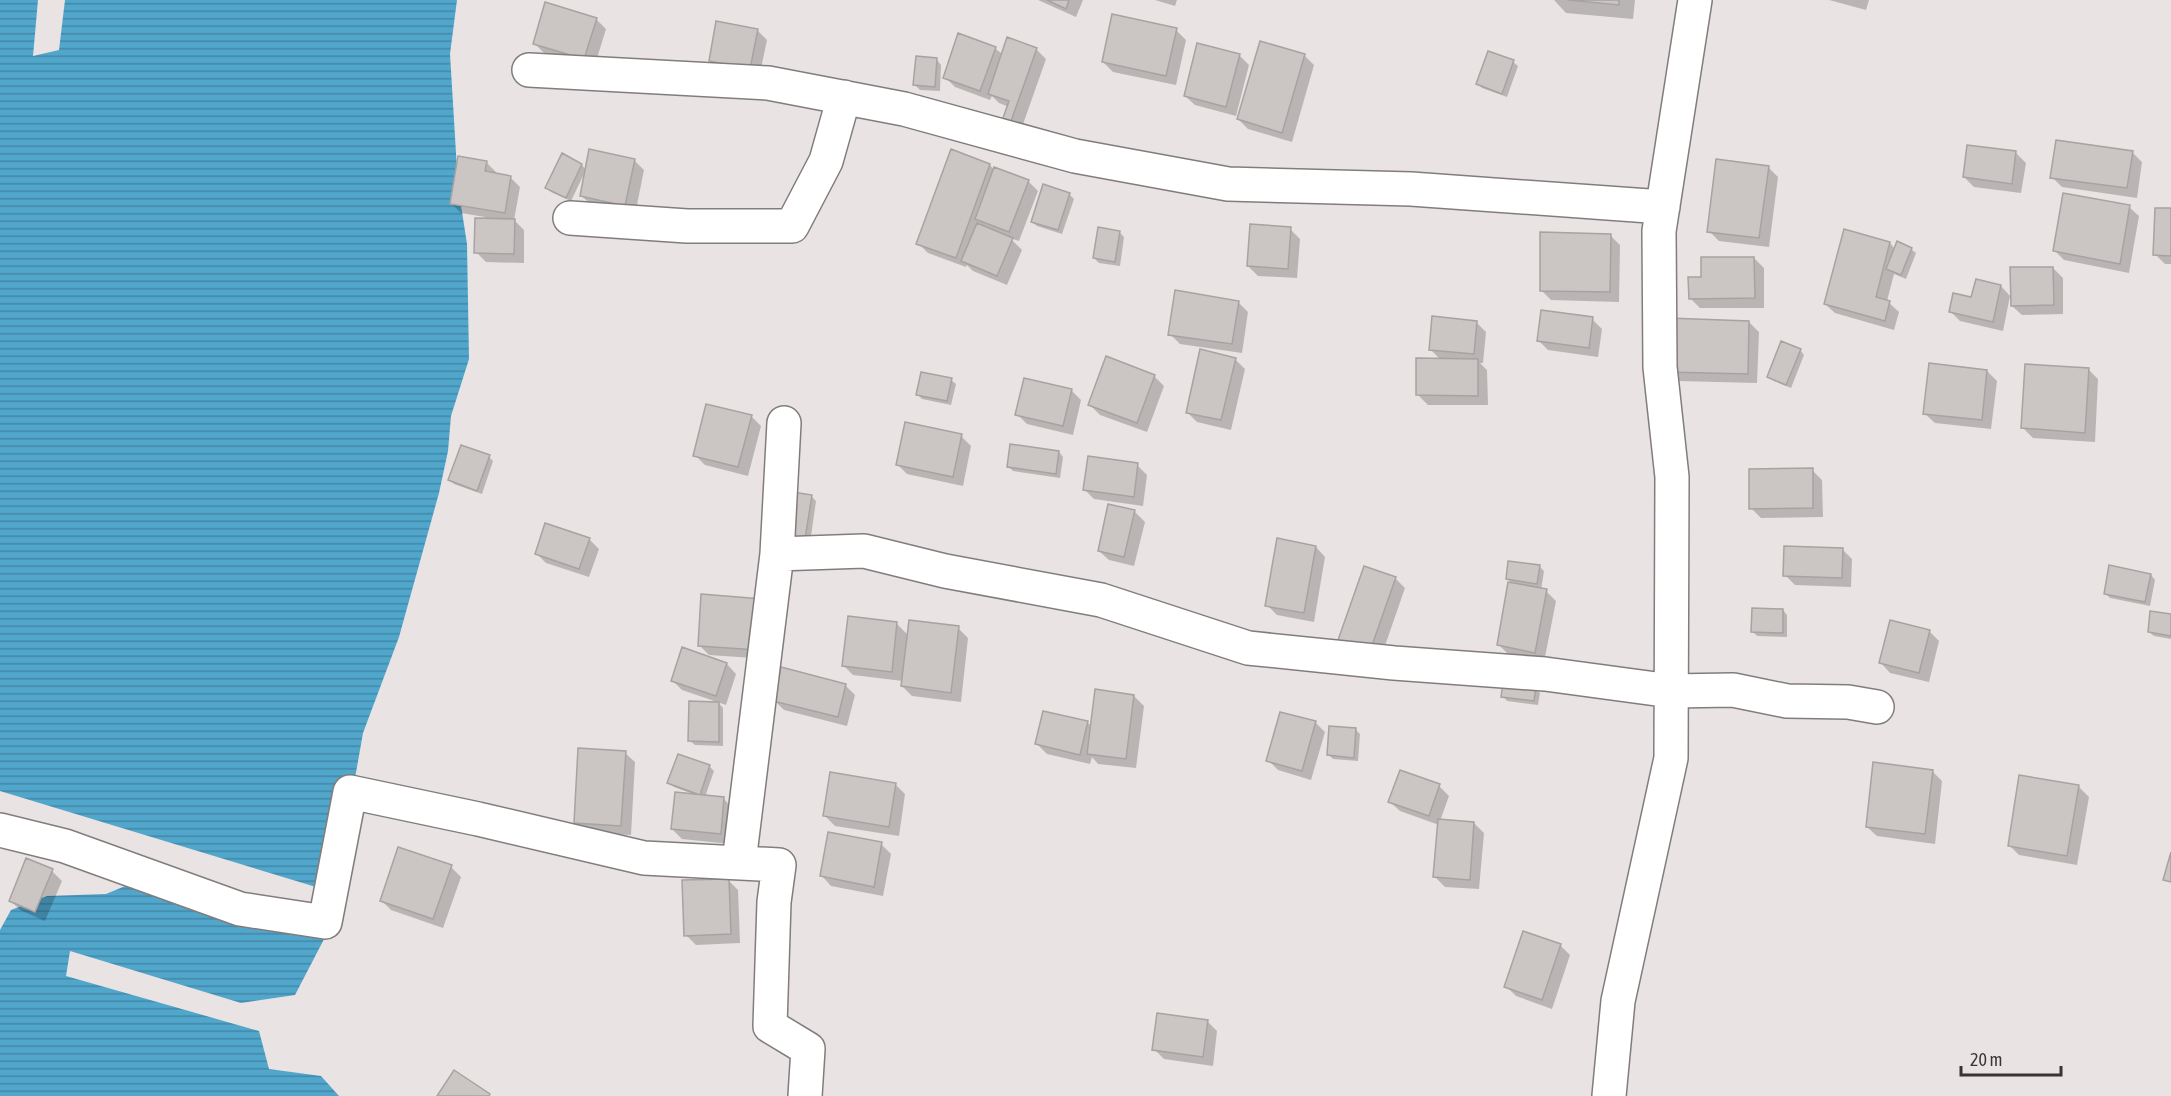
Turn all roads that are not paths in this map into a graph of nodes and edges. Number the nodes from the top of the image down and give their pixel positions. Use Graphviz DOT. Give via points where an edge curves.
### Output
graph roads {
  1 [pos="1695,0"];
  2 [pos="529,70"];
  3 [pos="844,97"];
  4 [pos="1663,207"];
  5 [pos="570,218"];
  6 [pos="784,423"];
  7 [pos="777,554"];
  8 [pos="1671,691"];
  9 [pos="1877,707"];
  10 [pos="0,830"];
  11 [pos="739,862"];
  12 [pos="805,1096"];
  13 [pos="1610,1096"];
  1 -- 4 [label="street"];
  2 -- 3 [label="street" via="768,83"];
  3 -- 4 [label="street" via="904,109 1075,156 1228,184 1411,189"];
  3 -- 5 [label="street" via="826,161 792,226 687,226"];
  4 -- 8 [label="street" via="1659,231 1660,367 1672,477"];
  6 -- 7 [label="street"];
  7 -- 8 [label="street" via="864,550 945,571 1101,600 1248,648 1545,674"];
  7 -- 11 [label="street"];
  8 -- 9 [label="street" via="1732,690 1786,701 1848,702"];
  8 -- 13 [label="street" via="1671,758 1618,1001"];
  10 -- 11 [label="street" via="65,846 240,909 325,922 350,792 644,858"];
  11 -- 12 [label="street" via="779,865 770,1026 808,1049"];
}
